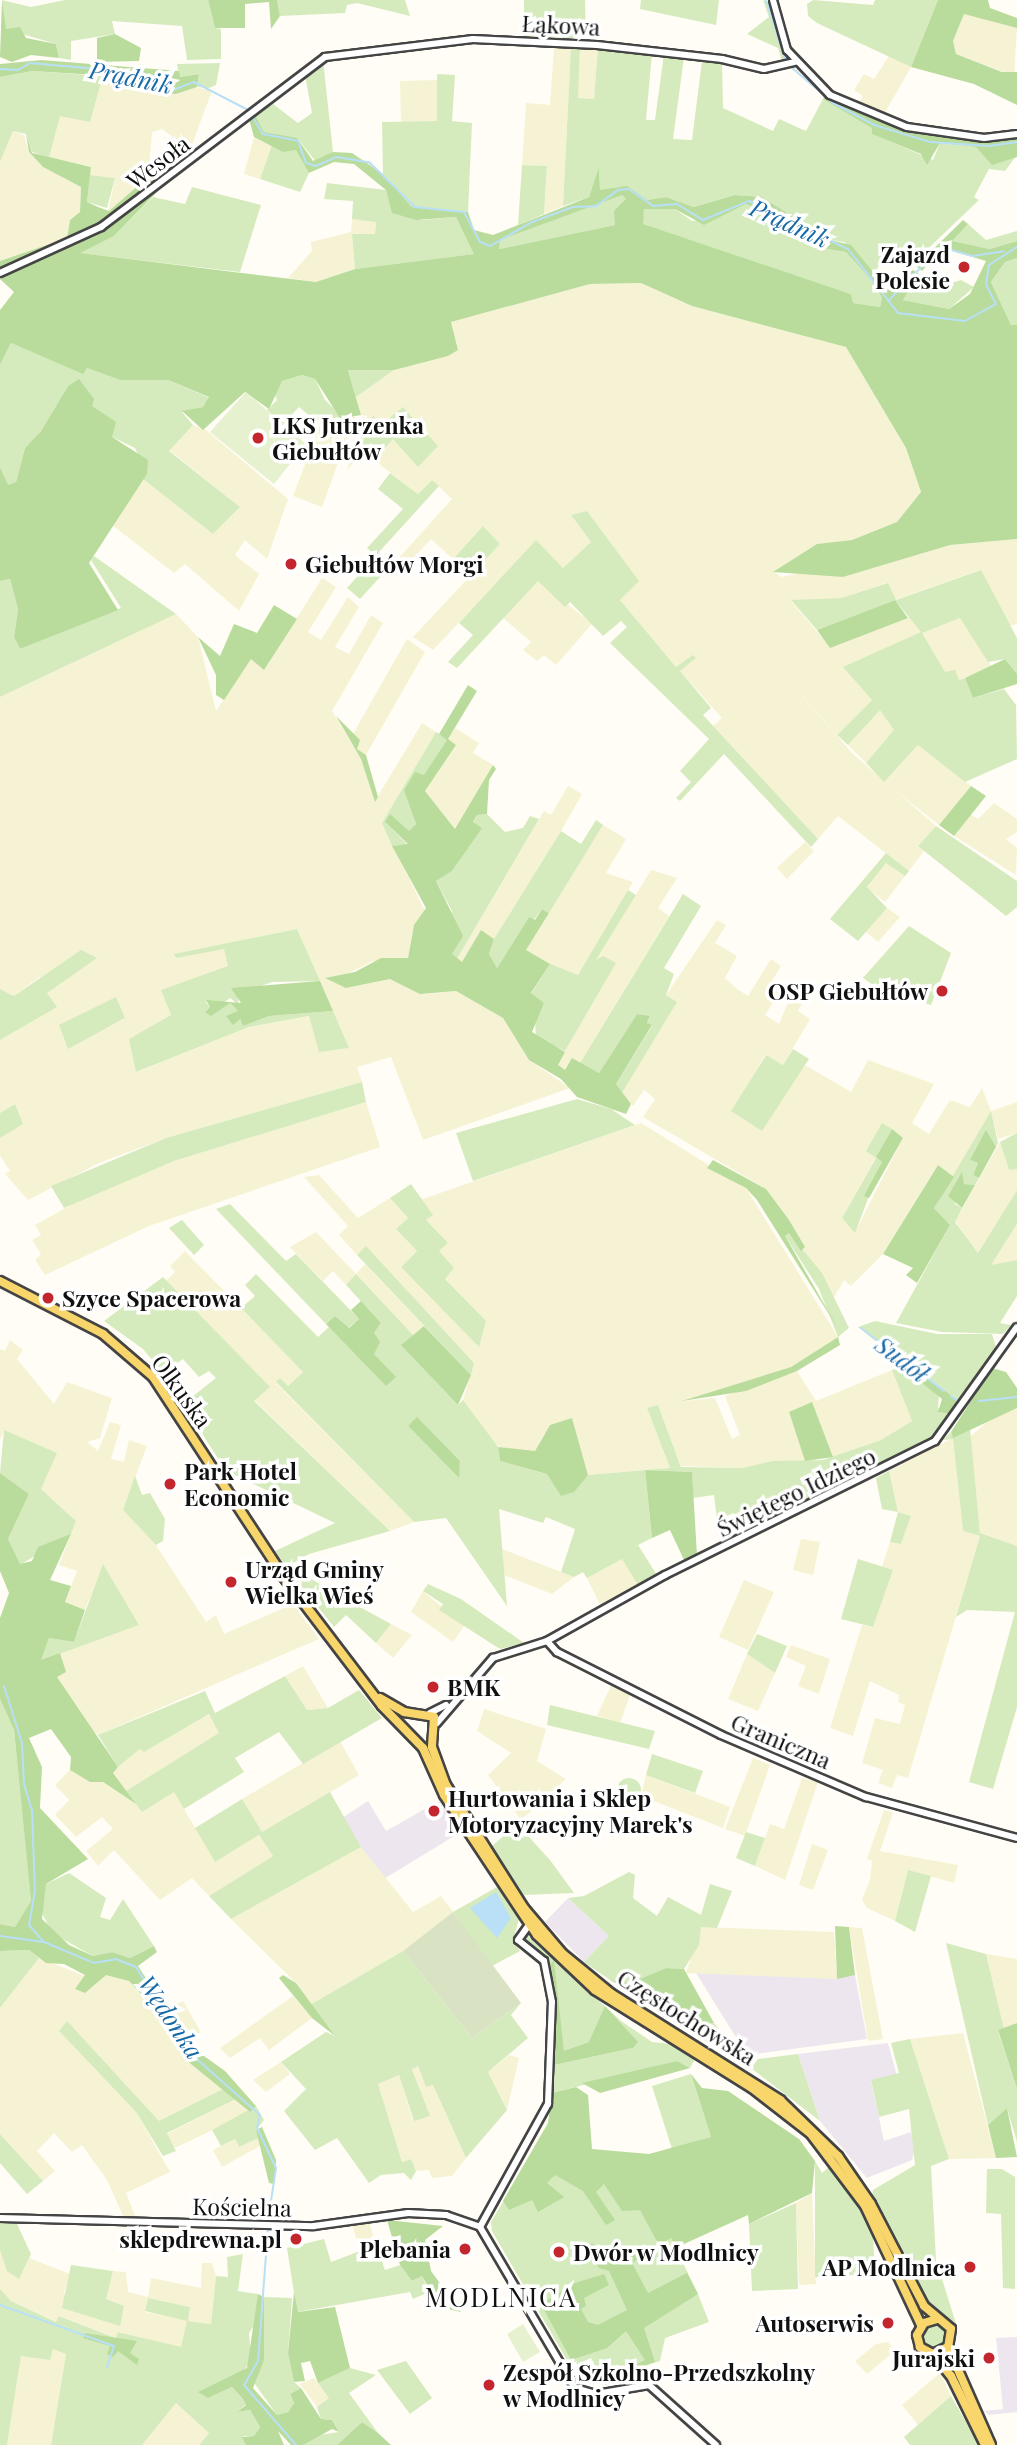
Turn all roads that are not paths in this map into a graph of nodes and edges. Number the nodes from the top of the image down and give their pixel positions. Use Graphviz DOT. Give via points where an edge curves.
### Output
graph roads {
  1 [pos="773,0"];
  2 [pos="323,58"];
  3 [pos="795,62"];
  4 [pos="1017,134"];
  5 [pos="0,273"];
  6 [pos="0,1281"];
  7 [pos="1017,1326"];
  8 [pos="547,1641"];
  9 [pos="380,1698"];
  10 [pos="451,1703"];
  11 [pos="418,1711"];
  12 [pos="430,1713"];
  13 [pos="437,1723"];
  14 [pos="407,1729"];
  15 [pos="434,1737"];
  16 [pos="416,1743"];
  17 [pos="1017,1838"];
  18 [pos="529,1925"];
  19 [pos="0,2218"];
  20 [pos="480,2227"];
  21 [pos="937,2319"];
  22 [pos="921,2325"];
  23 [pos="948,2347"];
  24 [pos="933,2354"];
  25 [pos="716,2445"];
  26 [pos="985,2445"];
  27 [pos="992,2445"];
  1 -- 3 [label="street"];
  2 -- 3 [label="street, Łąkowa" via="472,38 597,44 764,69"];
  2 -- 5 [label="street, Wesoła" via="101,227"];
  3 -- 4 [label="street" via="830,94 907,127 984,138"];
  6 -- 9 [label="main road, Olkuska" via="103,1334 145,1369 283,1576"];
  7 -- 8 [label="street, Świętego Idziego" via="936,1441 665,1575"];
  8 -- 10 [label="street, Świętego Idziego" via="489,1661"];
  8 -- 17 [label="street, Graniczna" via="557,1652 722,1735 866,1797"];
  9 -- 11 [label="main road" via="407,1712"];
  9 -- 14 [label="main road"];
  10 -- 12 [label="street"];
  10 -- 13 [label="street, Świętego Idziego"];
  11 -- 12 [label="main road"];
  11 -- 14 [label="main road"];
  12 -- 13 [label="main road"];
  13 -- 15 [label="main road"];
  14 -- 16 [label="main road"];
  15 -- 16 [label="main road"];
  15 -- 21 [label="main road, Częstochowska" via="433,1751 446,1785 543,1932 603,1988 760,2086 815,2130 863,2190 924,2306"];
  16 -- 18 [label="main road, Częstochowska"];
  18 -- 20 [label="street" via="517,1940 545,1964 552,2002 548,2104"];
  18 -- 22 [label="main road, Częstochowska" via="595,1990 752,2088 811,2134 865,2206"];
  19 -- 20 [label="street, Kościelna" via="314,2226 408,2213 446,2215"];
  20 -- 25 [label="street" via="578,2390 596,2394 649,2385"];
  21 -- 22 [label="main road"];
  21 -- 23 [label="main road" via="951,2329"];
  22 -- 24 [label="main road" via="918,2343"];
  23 -- 24 [label="main road"];
  23 -- 27 [label="main road"];
  24 -- 26 [label="main road" via="951,2376"];
}
